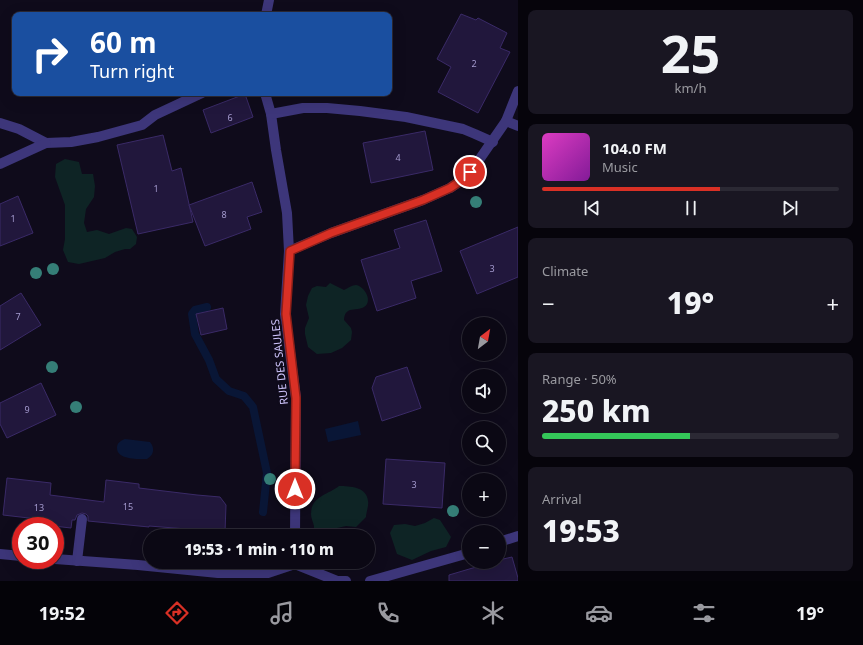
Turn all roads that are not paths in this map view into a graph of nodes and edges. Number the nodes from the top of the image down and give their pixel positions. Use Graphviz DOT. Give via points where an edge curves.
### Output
graph roads {
  1 [pos="269,0"];
  2 [pos="267,12"];
  3 [pos="518,91"];
  4 [pos="196,96"];
  5 [pos="265,96"];
  6 [pos="271,114"];
  7 [pos="506,121"];
  8 [pos="0,123"];
  9 [pos="518,126"];
  10 [pos="492,142"];
  11 [pos="46,143"];
  12 [pos="0,164"];
  13 [pos="290,251"];
  14 [pos="82,519"];
  15 [pos="295,529"];
  16 [pos="518,536"];
  17 [pos="506,540"];
  18 [pos="0,554"];
  19 [pos="12,555"];
  20 [pos="462,555"];
  21 [pos="64,560"];
  22 [pos="77,561"];
  23 [pos="143,567"];
  24 [pos="171,569"];
  25 [pos="279,569"];
  26 [pos="309,569"];
  27 [pos="346,581"];
  28 [pos="370,581"];
  1 -- 2 [label="street"];
  3 -- 7 [label="street"];
  4 -- 11 [label="street" via="142,124 98,137"];
  5 -- 6 [label="street, RUE DES SAULES"];
  6 -- 10 [label="street" via="303,108 360,111 406,117 463,129"];
  6 -- 13 [label="street, RUE DES SAULES" via="287,212"];
  7 -- 9 [label="street"];
  7 -- 10 [label="street"];
  8 -- 11 [label="street" via="19,129"];
  10 -- 13 [label="street" via="470,172 450,188"];
  11 -- 12 [label="street"];
  13 -- 15 [label="street, RUE DES SAULES" via="286,314 296,398"];
  14 -- 22 [label="street"];
  16 -- 17 [label="street"];
  18 -- 19 [label="street"];
  20 -- 28 [label="street"];
  21 -- 22 [label="street"];
  22 -- 23 [label="street"];
  24 -- 25 [label="street" via="218,573 268,573"];
  26 -- 27 [label="street" via="338,581"];
}
